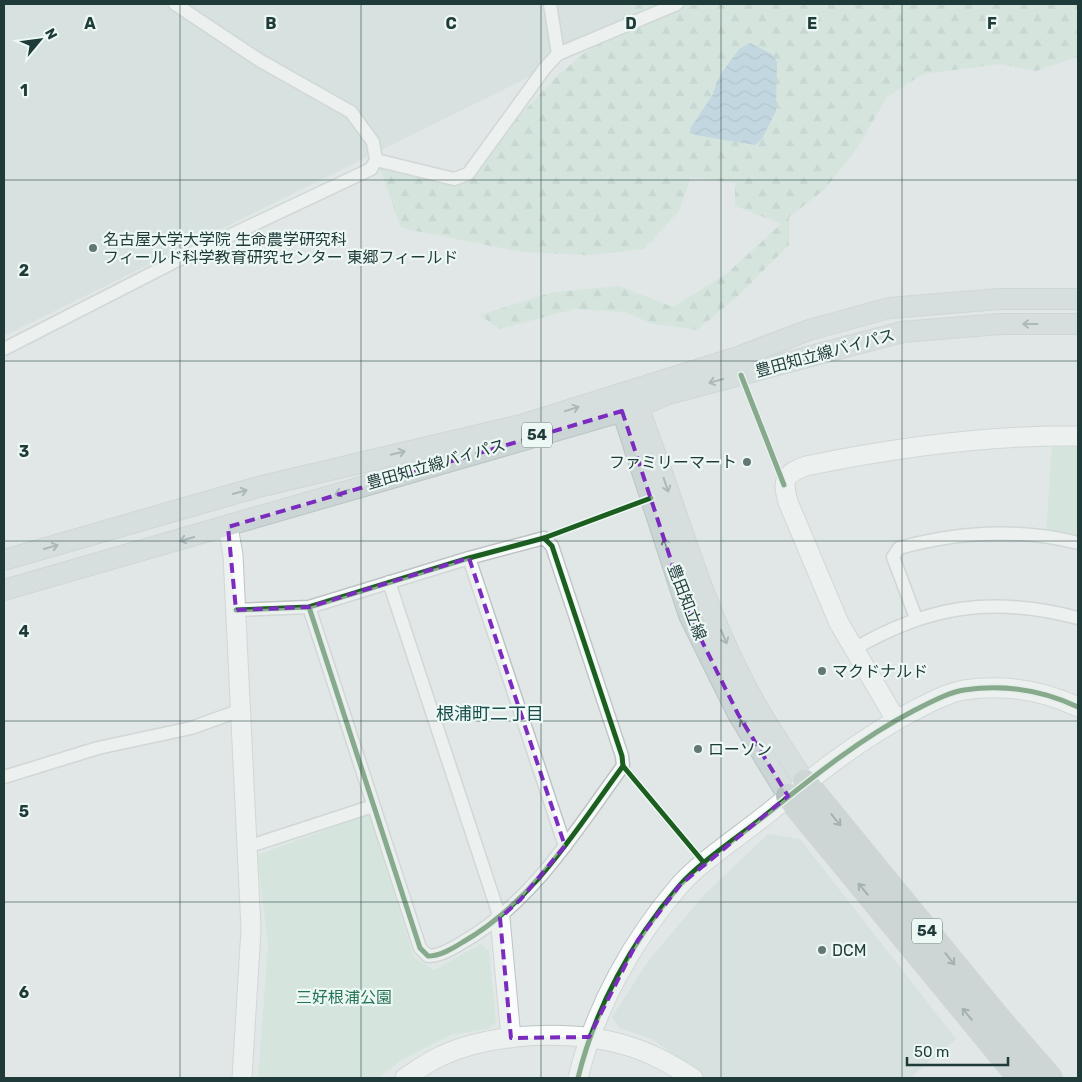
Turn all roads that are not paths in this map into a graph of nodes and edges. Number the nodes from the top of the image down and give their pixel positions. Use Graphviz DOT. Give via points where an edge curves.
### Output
graph roads {
  1 [pos="175,4"];
  2 [pos="550,4"];
  3 [pos="677,4"];
  4 [pos="558,54"];
  5 [pos="376,160"];
  6 [pos="1078,299"];
  7 [pos="1078,324"];
  8 [pos="4,349"];
  9 [pos="627,400"];
  10 [pos="1078,436"];
  11 [pos="228,527"];
  12 [pos="1078,544"];
  13 [pos="469,558"];
  14 [pos="4,560"];
  15 [pos="389,582"];
  16 [pos="4,590"];
  17 [pos="309,607"];
  18 [pos="236,610"];
  19 [pos="916,618"];
  20 [pos="1078,618"];
  21 [pos="854,649"];
  22 [pos="1078,707"];
  23 [pos="241,710"];
  24 [pos="896,720"];
  25 [pos="4,776"];
  26 [pos="797,789"];
  27 [pos="374,806"];
  28 [pos="565,846"];
  29 [pos="248,847"];
  30 [pos="500,918"];
  31 [pos="511,1038"];
  32 [pos="589,1038"];
  33 [pos="242,1078"];
  34 [pos="405,1078"];
  35 [pos="578,1078"];
  36 [pos="693,1078"];
  37 [pos="1020,1078"];
  38 [pos="1050,1078"];
  1 -- 5 [label="street" via="259,60 351,112 373,142"];
  2 -- 4 [label="street"];
  3 -- 4 [label="street"];
  4 -- 5 [label="street" via="468,174 454,179"];
  5 -- 8 [label="street" via="371,170 176,261"];
  6 -- 9 [label="main road, 豊田知立線バイパス / 54" via="999,299 889,308 809,330"];
  7 -- 9 [label="main road, 豊田知立線バイパス / 54, one-way" via="1001,324 902,332 675,392"];
  9 -- 11 [label="main road, 豊田知立線バイパス / 54, one-way"];
  14 -- 9 [label="main road, 豊田知立線バイパス / 54, one-way" via="258,487 573,410"];
  9 -- 26 [label="main road, 豊田知立線 / 54" via="690,615 769,769"];
  10 -- 21 [label="street" via="997,436 924,444 806,466 791,473 784,485 788,502 809,555"];
  11 -- 16 [label="main road, 豊田知立線バイパス / 54, one-way"];
  11 -- 18 [label="street"];
  12 -- 19 [label="street" via="998,534 953,536 899,548 893,557"];
  13 -- 15 [label="street"];
  13 -- 28 [label="street"];
  13 -- 28 [label="street" via="544,538 552,546 623,766"];
  15 -- 17 [label="street"];
  15 -- 30 [label="street"];
  17 -- 18 [label="street"];
  17 -- 27 [label="street"];
  18 -- 23 [label="street"];
  19 -- 20 [label="street" via="983,606 1042,609"];
  19 -- 21 [label="street"];
  21 -- 24 [label="street"];
  22 -- 24 [label="street" via="1045,694 987,688 947,695"];
  23 -- 25 [label="street" via="191,728 98,748"];
  23 -- 29 [label="street"];
  24 -- 26 [label="street"];
  26 -- 32 [label="street" via="680,885 638,940"];
  37 -- 26 [label="highway, 54, one-way"];
  26 -- 38 [label="highway, 54, one-way"];
  27 -- 29 [label="street"];
  27 -- 30 [label="street" via="424,954 441,954"];
  28 -- 30 [label="street" via="521,900"];
  29 -- 33 [label="street" via="251,947"];
  30 -- 31 [label="street"];
  31 -- 32 [label="street"];
  31 -- 34 [label="street" via="470,1045 448,1053"];
  32 -- 35 [label="street"];
  32 -- 36 [label="street" via="628,1045"];
}
